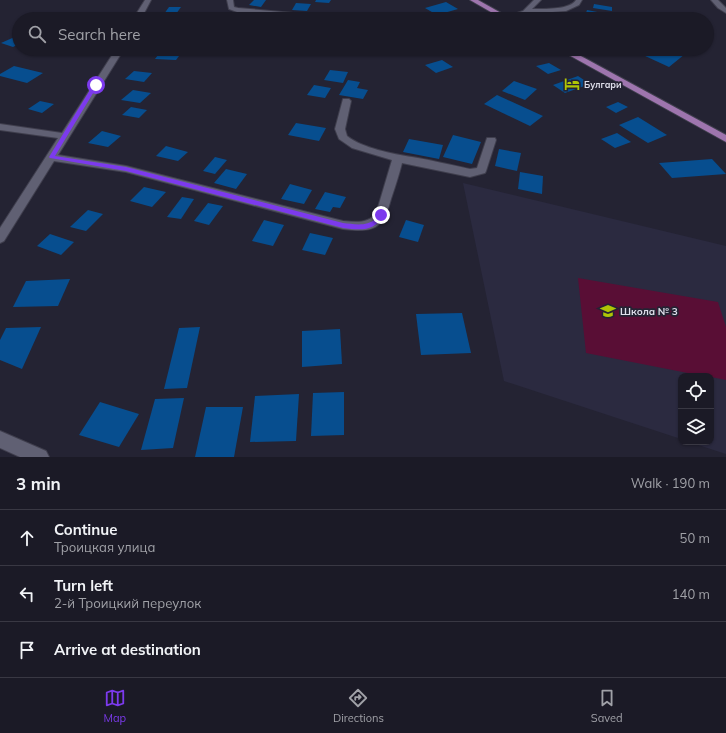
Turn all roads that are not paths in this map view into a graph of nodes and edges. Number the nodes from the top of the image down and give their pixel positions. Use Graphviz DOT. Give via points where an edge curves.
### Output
graph roads {
  1 [pos="148,0"];
  2 [pos="230,0"];
  3 [pos="473,0"];
  4 [pos="538,0"];
  5 [pos="579,0"];
  6 [pos="714,0"];
  7 [pos="726,11"];
  8 [pos="141,12"];
  9 [pos="260,12"];
  10 [pos="496,12"];
  11 [pos="525,12"];
  12 [pos="115,56"];
  13 [pos="575,56"];
  14 [pos="346,101"];
  15 [pos="0,127"];
  16 [pos="64,136"];
  17 [pos="726,139"];
  18 [pos="491,140"];
  19 [pos="52,157"];
  20 [pos="398,159"];
  21 [pos="0,238"];
  22 [pos="0,439"];
  23 [pos="40,457"];
  1 -- 8 [label="street"];
  2 -- 9 [label="street" via="231,8"];
  3 -- 10 [label="main road"];
  4 -- 11 [label="street"];
  5 -- 11 [label="street" via="577,4 566,9"];
  6 -- 7 [label="street"];
  12 -- 16 [label="street"];
  13 -- 17 [label="main road"];
  14 -- 20 [label="street" via="340,129 342,136 356,146"];
  15 -- 16 [label="street"];
  16 -- 19 [label="street"];
  18 -- 20 [label="street" via="481,171 470,173"];
  19 -- 20 [label="street" via="126,169 357,227 377,222"];
  19 -- 21 [label="street"];
  22 -- 23 [label="street"];
}
